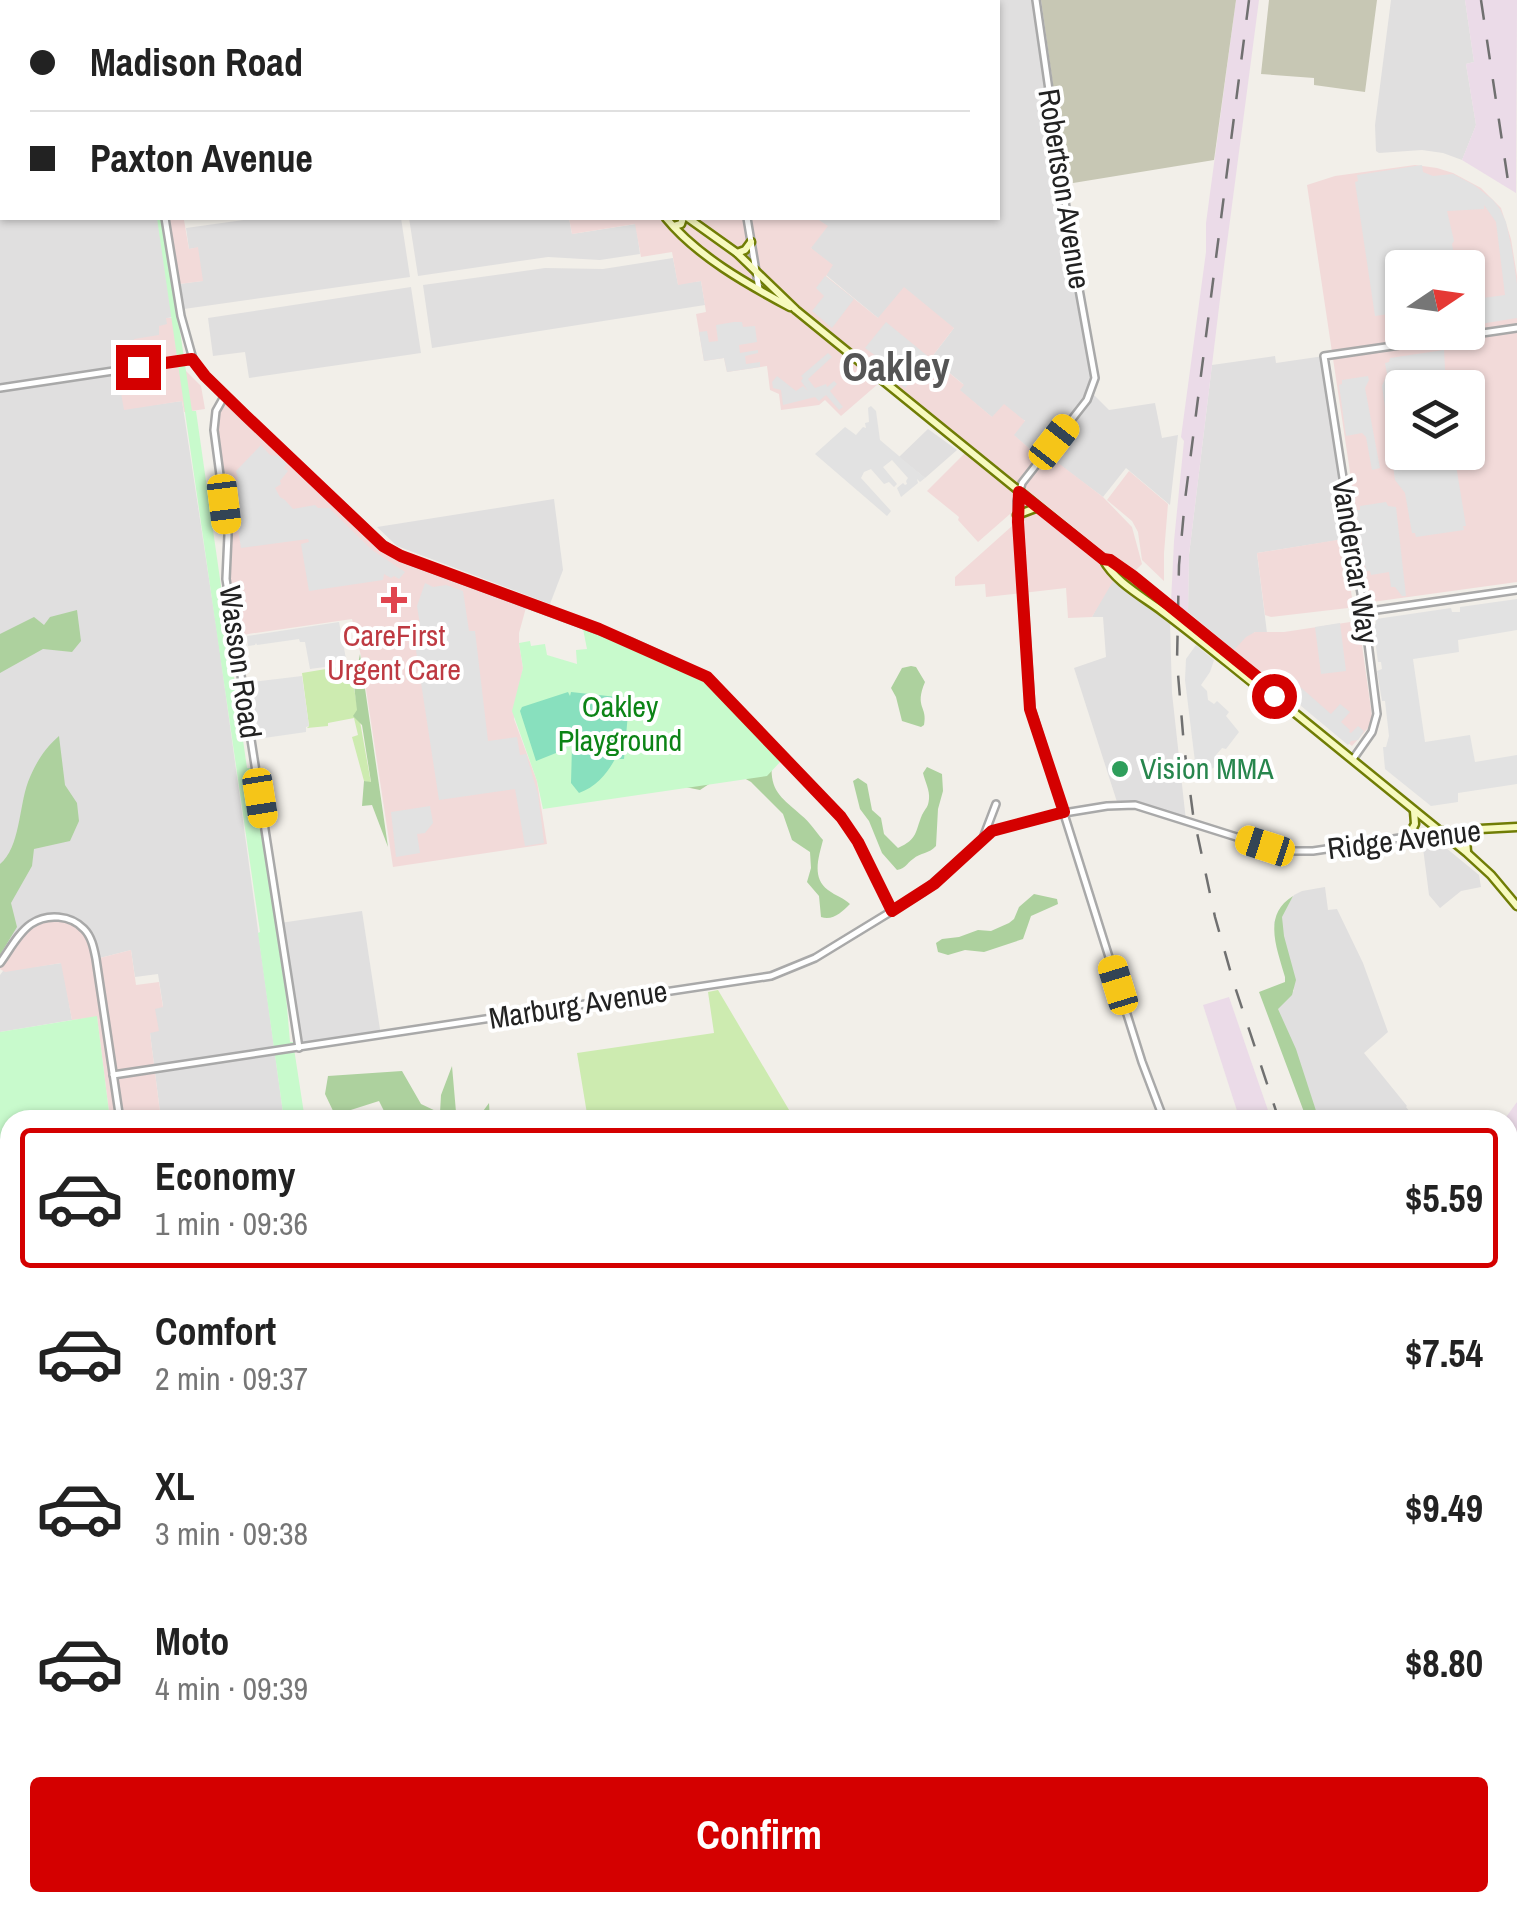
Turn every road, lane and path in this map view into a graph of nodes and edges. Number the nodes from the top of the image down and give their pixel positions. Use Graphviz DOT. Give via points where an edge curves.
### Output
graph roads {
  1 [pos="1036,0"];
  2 [pos="166,220"];
  3 [pos="688,220"];
  4 [pos="747,220"];
  5 [pos="670,221"];
  6 [pos="751,242"];
  7 [pos="737,252"];
  8 [pos="756,271"];
  9 [pos="762,292"];
  10 [pos="784,297"];
  11 [pos="796,310"];
  12 [pos="1517,328"];
  13 [pos="192,359"];
  14 [pos="0,388"];
  15 [pos="225,395"];
  16 [pos="1019,492"];
  17 [pos="1038,507"];
  18 [pos="1018,515"];
  19 [pos="1517,590"];
  20 [pos="1363,612"];
  21 [pos="1352,759"];
  22 [pos="996,804"];
  23 [pos="1414,810"];
  24 [pos="1064,812"];
  25 [pos="1517,827"];
  26 [pos="1000,828"];
  27 [pos="1470,829"];
  28 [pos="1441,832"];
  29 [pos="1409,835"];
  30 [pos="983,838"];
  31 [pos="1468,853"];
  32 [pos="1517,906"];
  33 [pos="892,911"];
  34 [pos="0,963"];
  35 [pos="296,1049"];
  36 [pos="113,1076"];
  37 [pos="118,1110"];
  38 [pos="1160,1110"];
  1 -- 16 [label="street, Robertson Avenue" via="1095,378"];
  2 -- 13 [label="street"];
  3 -- 7 [label="main road"];
  4 -- 6 [label="street"];
  5 -- 9 [label="main road"];
  6 -- 7 [label="main road"];
  6 -- 8 [label="street"];
  7 -- 8 [label="main road"];
  8 -- 9 [label="street"];
  8 -- 10 [label="main road"];
  9 -- 10 [label="main road"];
  9 -- 11 [label="main road"];
  10 -- 11 [label="main road"];
  11 -- 16 [label="main road"];
  12 -- 20 [label="street, Vandercar Way" via="1324,356"];
  13 -- 14 [label="street"];
  13 -- 15 [label="street"];
  15 -- 33 [label="street" via="390,551 707,677 841,817"];
  15 -- 35 [label="street, Wasson Road" via="214,430 228,536 226,579"];
  16 -- 17 [label="main road"];
  16 -- 18 [label="street"];
  17 -- 18 [label="main road"];
  17 -- 21 [label="main road" via="1133,576"];
  18 -- 24 [label="street" via="1030,709"];
  19 -- 20 [label="street"];
  20 -- 21 [label="street, Vandercar Way" via="1377,714"];
  21 -- 23 [label="main road"];
  22 -- 30 [label="street"];
  23 -- 28 [label="main road"];
  23 -- 29 [label="main road"];
  24 -- 26 [label="street, Ridge Avenue"];
  24 -- 29 [label="street, Ridge Avenue" via="1140,806 1292,851"];
  24 -- 38 [label="street"];
  25 -- 27 [label="main road, Ridge Avenue"];
  26 -- 30 [label="street, Marburg Avenue"];
  27 -- 28 [label="main road, Ridge Avenue"];
  27 -- 31 [label="main road"];
  28 -- 29 [label="street, Ridge Avenue"];
  28 -- 31 [label="main road"];
  30 -- 33 [label="street, Marburg Avenue" via="934,884"];
  31 -- 32 [label="main road"];
  33 -- 35 [label="street, Marburg Avenue" via="771,976"];
  34 -- 36 [label="street" via="38,920 57,916 84,929 96,959"];
  35 -- 36 [label="street, Marburg Avenue"];
  36 -- 37 [label="street"];
}
